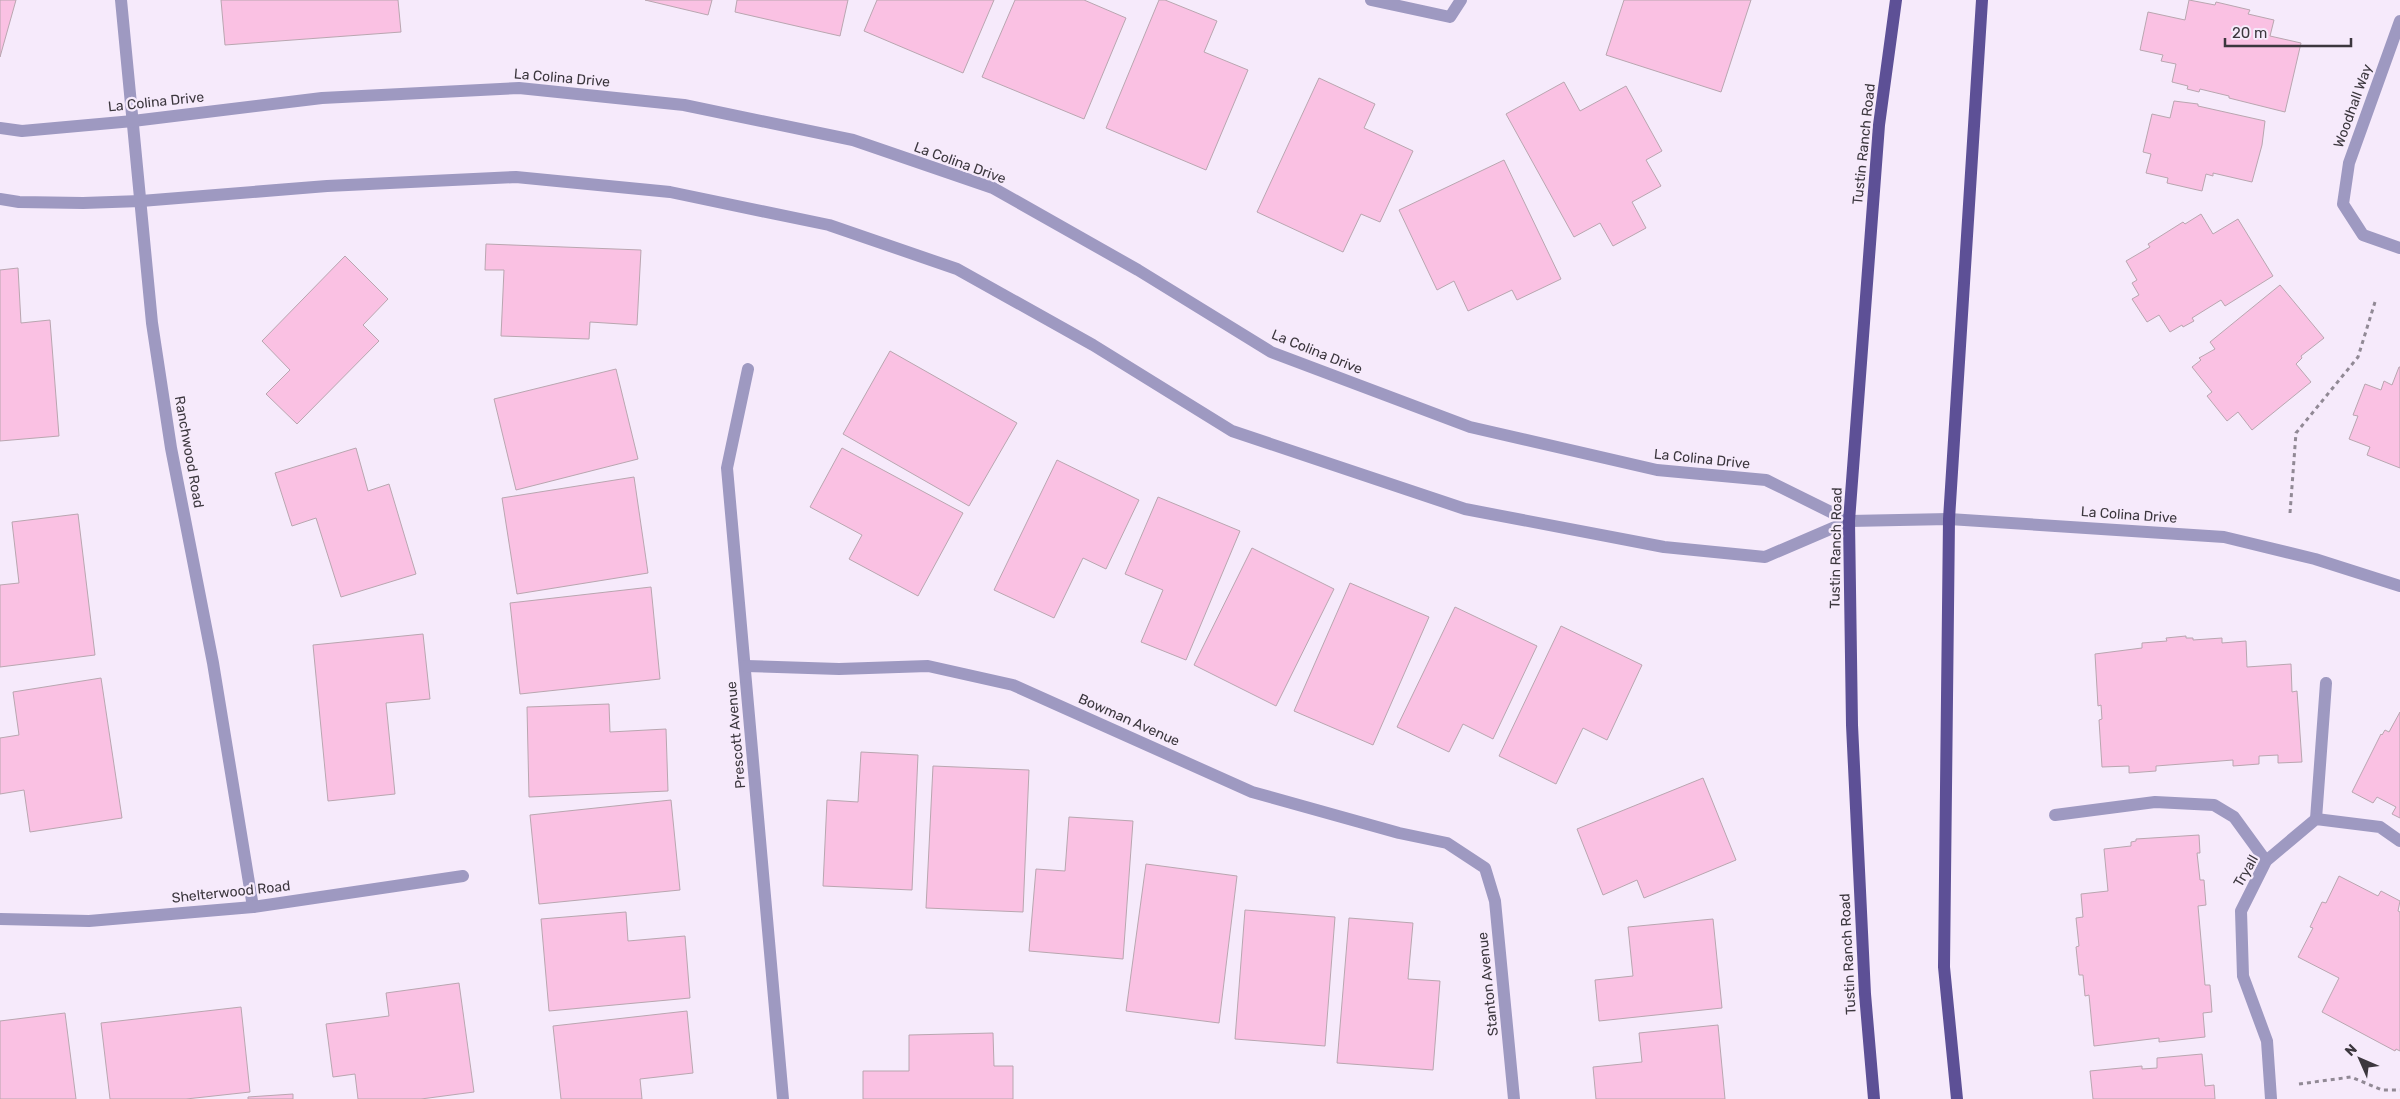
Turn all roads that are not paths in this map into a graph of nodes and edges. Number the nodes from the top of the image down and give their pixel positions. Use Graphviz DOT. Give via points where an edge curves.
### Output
graph roads {
  1 [pos="121,0"];
  2 [pos="1371,0"];
  3 [pos="1461,0"];
  4 [pos="1896,0"];
  5 [pos="1982,0"];
  6 [pos="2400,21"];
  7 [pos="133,121"];
  8 [pos="0,128"];
  9 [pos="0,199"];
  10 [pos="141,201"];
  11 [pos="2400,248"];
  12 [pos="748,369"];
  13 [pos="1949,519"];
  14 [pos="1849,521"];
  15 [pos="2400,586"];
  16 [pos="746,666"];
  17 [pos="2326,683"];
  18 [pos="2055,815"];
  19 [pos="2316,819"];
  20 [pos="2400,841"];
  21 [pos="2266,861"];
  22 [pos="1485,868"];
  23 [pos="463,876"];
  24 [pos="253,906"];
  25 [pos="0,919"];
  26 [pos="2271,1096"];
  27 [pos="783,1099"];
  28 [pos="1514,1099"];
  29 [pos="1874,1099"];
  30 [pos="1957,1099"];
  1 -- 7 [label="street, Ranchwood Road"];
  2 -- 3 [label="street" via="1450,17"];
  4 -- 14 [label="main road, Tustin Ranch Road" via="1879,126"];
  5 -- 13 [label="main road"];
  6 -- 11 [label="street, Woodhall Way" via="2349,163 2343,204 2363,235"];
  7 -- 8 [label="street, La Colina Drive" via="22,130"];
  7 -- 10 [label="street, Ranchwood Road"];
  7 -- 14 [label="street, La Colina Drive" via="322,98 519,88 684,105 853,140 993,188 1138,270 1271,352 1470,427 1657,470 1766,480"];
  9 -- 10 [label="street, La Colina Drive" via="83,203"];
  10 -- 14 [label="street, La Colina Drive" via="327,186 516,177 670,192 829,225 957,269 1093,345 1232,431 1465,509 1664,547 1765,557"];
  10 -- 24 [label="street, Ranchwood Road" via="152,323 170,438 213,663"];
  12 -- 16 [label="street, Prescott Avenue" via="728,468"];
  13 -- 14 [label="street, La Colina Drive"];
  13 -- 15 [label="street, La Colina Drive" via="2224,537 2315,559"];
  13 -- 30 [label="main road" via="1944,967"];
  14 -- 29 [label="main road, Tustin Ranch Road" via="1852,725 1865,994"];
  16 -- 22 [label="street, Bowman Avenue" via="928,666 1013,685 1252,792 1399,833 1447,842"];
  16 -- 27 [label="street, Prescott Avenue"];
  17 -- 19 [label="street"];
  18 -- 21 [label="street" via="2155,802 2214,805 2234,816"];
  19 -- 20 [label="street" via="2380,827"];
  19 -- 21 [label="street, Tryall"];
  21 -- 26 [label="street, Tryall" via="2241,912 2243,976 2267,1041"];
  22 -- 28 [label="street, Stanton Avenue" via="1495,901"];
  23 -- 24 [label="street, Shelterwood Road"];
  24 -- 25 [label="street, Shelterwood Road" via="89,922"];
}
